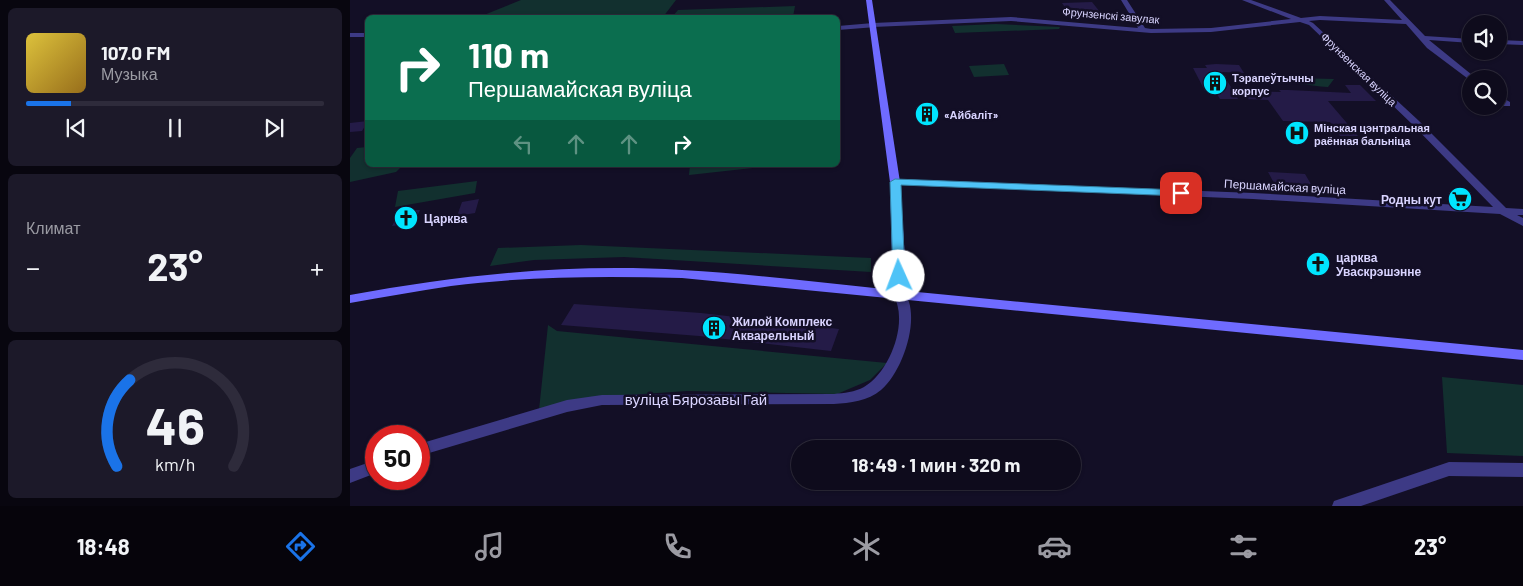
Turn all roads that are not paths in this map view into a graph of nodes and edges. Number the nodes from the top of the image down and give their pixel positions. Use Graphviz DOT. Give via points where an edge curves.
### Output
graph roads {
  1 [pos="869,0"];
  2 [pos="1124,0"];
  3 [pos="1245,0"];
  4 [pos="1387,0"];
  5 [pos="1304,20"];
  6 [pos="1405,22"];
  7 [pos="874,25"];
  8 [pos="840,28"];
  9 [pos="1143,31"];
  10 [pos="350,35"];
  11 [pos="365,35"];
  12 [pos="1423,38"];
  13 [pos="1462,40"];
  14 [pos="1507,42"];
  15 [pos="1523,43"];
  16 [pos="1462,70"];
  17 [pos="895,182"];
  18 [pos="1503,211"];
  19 [pos="1523,212"];
  20 [pos="1523,223"];
  21 [pos="900,295"];
  22 [pos="350,299"];
  23 [pos="1523,355"];
  24 [pos="430,447"];
  25 [pos="365,470"];
  26 [pos="1523,470"];
  27 [pos="350,476"];
  28 [pos="1340,506"];
  1 -- 7 [label="main road"];
  2 -- 9 [label="street"];
  3 -- 5 [label="street, Фрунзенская вуліца"];
  4 -- 6 [label="street"];
  5 -- 6 [label="street, Фрунзенскі завулак" via="1354,18"];
  5 -- 9 [label="street, Фрунзенскі завулак" via="1211,30"];
  5 -- 18 [label="street, Фрунзенская вуліца" via="1415,122"];
  6 -- 12 [label="street"];
  7 -- 8 [label="street"];
  7 -- 9 [label="street, Фрунзенскі завулак" via="973,19 1018,20"];
  7 -- 17 [label="main road"];
  10 -- 11 [label="street"];
  12 -- 13 [label="street"];
  12 -- 16 [label="street"];
  14 -- 15 [label="street"];
  17 -- 18 [label="street, Першамайская вуліца" via="1254,196"];
  17 -- 21 [label="main road"];
  18 -- 19 [label="street, Першамайская вуліца"];
  18 -- 20 [label="street, Фрунзенская вуліца"];
  21 -- 22 [label="main road" via="682,274 600,272 450,282"];
  21 -- 23 [label="main road"];
  21 -- 24 [label="street, вуліца Бярозавы Гай" via="907,312 891,370 879,385 860,396 834,399 602,400 567,406"];
  25 -- 27 [label="street"];
  26 -- 28 [label="street" via="1448,470"];
}
